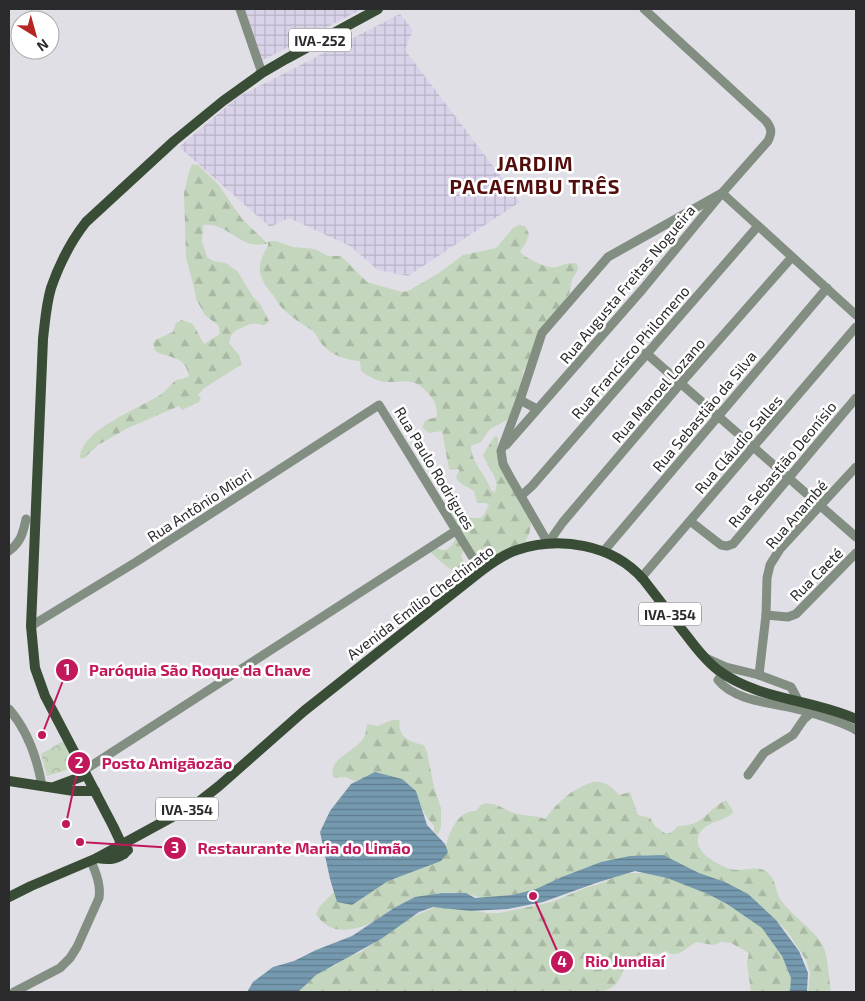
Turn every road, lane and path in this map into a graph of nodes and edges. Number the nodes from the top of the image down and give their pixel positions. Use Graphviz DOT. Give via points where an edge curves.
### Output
graph roads {
  1 [pos="240,9"];
  2 [pos="378,9"];
  3 [pos="644,9"];
  4 [pos="262,73"];
  5 [pos="722,193"];
  6 [pos="758,226"];
  7 [pos="792,256"];
  8 [pos="826,288"];
  9 [pos="856,315"];
  10 [pos="856,327"];
  11 [pos="646,353"];
  12 [pos="681,383"];
  13 [pos="856,398"];
  14 [pos="520,400"];
  15 [pos="380,405"];
  16 [pos="537,409"];
  17 [pos="718,416"];
  18 [pos="754,447"];
  19 [pos="501,451"];
  20 [pos="856,467"];
  21 [pos="789,478"];
  22 [pos="521,496"];
  23 [pos="821,504"];
  24 [pos="26,519"];
  25 [pos="690,521"];
  26 [pos="457,530"];
  27 [pos="856,536"];
  28 [pos="548,543"];
  29 [pos="9,551"];
  30 [pos="603,552"];
  31 [pos="856,553"];
  32 [pos="481,571"];
  33 [pos="641,578"];
  34 [pos="766,615"];
  35 [pos="31,626"];
  36 [pos="704,656"];
  37 [pos="723,673"];
  38 [pos="759,675"];
  39 [pos="798,700"];
  40 [pos="9,709"];
  41 [pos="811,713"];
  42 [pos="856,719"];
  43 [pos="856,730"];
  44 [pos="85,773"];
  45 [pos="748,775"];
  46 [pos="9,781"];
  47 [pos="42,786"];
  48 [pos="53,787"];
  49 [pos="74,791"];
  50 [pos="95,791"];
  51 [pos="103,806"];
  52 [pos="123,849"];
  53 [pos="94,859"];
  54 [pos="9,897"];
  55 [pos="14,992"];
  1 -- 4 [label="street"];
  2 -- 4 [label="main road, IVA-252"];
  3 -- 5 [label="street, Rua Augusta Freitas Nogueira" via="771,127 768,141"];
  4 -- 35 [label="main road, IVA-252" via="174,141 100,207 74,237 55,280 43,339"];
  5 -- 6 [label="street"];
  5 -- 14 [label="street" via="608,257 542,333"];
  5 -- 16 [label="street, Rua Augusta Freitas Nogueira"];
  6 -- 7 [label="street"];
  6 -- 11 [label="street, Rua Francisco Philomeno"];
  7 -- 8 [label="street"];
  7 -- 12 [label="street, Rua Manoel Lozano"];
  8 -- 9 [label="street"];
  8 -- 17 [label="street, Rua Sebastião da Silva"];
  10 -- 18 [label="street, Rua Cláudio Salles"];
  11 -- 12 [label="street"];
  11 -- 22 [label="street, Rua Francisco Philomeno"];
  12 -- 17 [label="street"];
  12 -- 28 [label="street, Rua Manoel Lozano"];
  13 -- 21 [label="street, Rua Sebastião Deonísio"];
  14 -- 16 [label="street"];
  14 -- 19 [label="street"];
  15 -- 26 [label="street, Rua Paulo Rodrigues"];
  15 -- 35 [label="street, Rua Antônio Miori"];
  16 -- 19 [label="street, Rua Augusta Freitas Nogueira"];
  17 -- 18 [label="street"];
  17 -- 30 [label="street, Rua Sebastião da Silva"];
  18 -- 21 [label="street"];
  18 -- 25 [label="street, Rua Cláudio Salles"];
  19 -- 22 [label="street" via="503,464"];
  20 -- 23 [label="street, Rua Anambé"];
  21 -- 23 [label="street"];
  21 -- 25 [label="street, Rua Sebastião Deonísio" via="733,544 721,545"];
  22 -- 28 [label="street"];
  23 -- 27 [label="street"];
  23 -- 34 [label="street, Rua Anambé" via="780,549 770,565"];
  24 -- 29 [label="street" via="22,537"];
  25 -- 33 [label="street, Rua Cláudio Salles"];
  26 -- 32 [label="street, Rua Paulo Rodrigues"];
  26 -- 44 [label="street"];
  28 -- 30 [label="main road, Avenida Emílio Chechinato / IVA-354" via="568,543"];
  28 -- 32 [label="main road, Avenida Emílio Chechinato / IVA-354" via="516,550"];
  30 -- 33 [label="main road, Avenida Emílio Chechinato / IVA-354" via="626,564"];
  31 -- 34 [label="street, Rua Caeté" via="796,614 788,617"];
  32 -- 52 [label="main road, Avenida Emílio Chechinato / IVA-354" via="304,710 196,804 136,837"];
  33 -- 36 [label="main road, Avenida Emílio Chechinato / IVA-354"];
  34 -- 38 [label="street, Rua Anambé"];
  35 -- 44 [label="main road, IVA-252" via="35,668"];
  36 -- 37 [label="main road, Avenida Emílio Chechinato / IVA-354"];
  36 -- 38 [label="street" via="726,667"];
  37 -- 39 [label="main road, Avenida Emílio Chechinato / IVA-354" via="756,690"];
  37 -- 41 [label="street" via="718,680 732,691 751,699"];
  38 -- 39 [label="street" via="791,687"];
  39 -- 42 [label="main road, Avenida Emílio Chechinato / IVA-354" via="837,710"];
  40 -- 47 [label="street" via="31,744"];
  41 -- 43 [label="street"];
  41 -- 45 [label="street" via="794,735 764,753"];
  44 -- 48 [label="main road"];
  44 -- 50 [label="main road, IVA-252"];
  46 -- 47 [label="main road"];
  47 -- 48 [label="main road"];
  48 -- 49 [label="main road"];
  49 -- 50 [label="main road"];
  49 -- 51 [label="main road"];
  50 -- 51 [label="main road, IVA-252"];
  51 -- 52 [label="main road, IVA-252"];
  52 -- 53 [label="main road, Avenida Emílio Chechinato" via="116,858"];
  53 -- 54 [label="main road"];
  53 -- 55 [label="street" via="99,898 77,947 60,968"];
}
